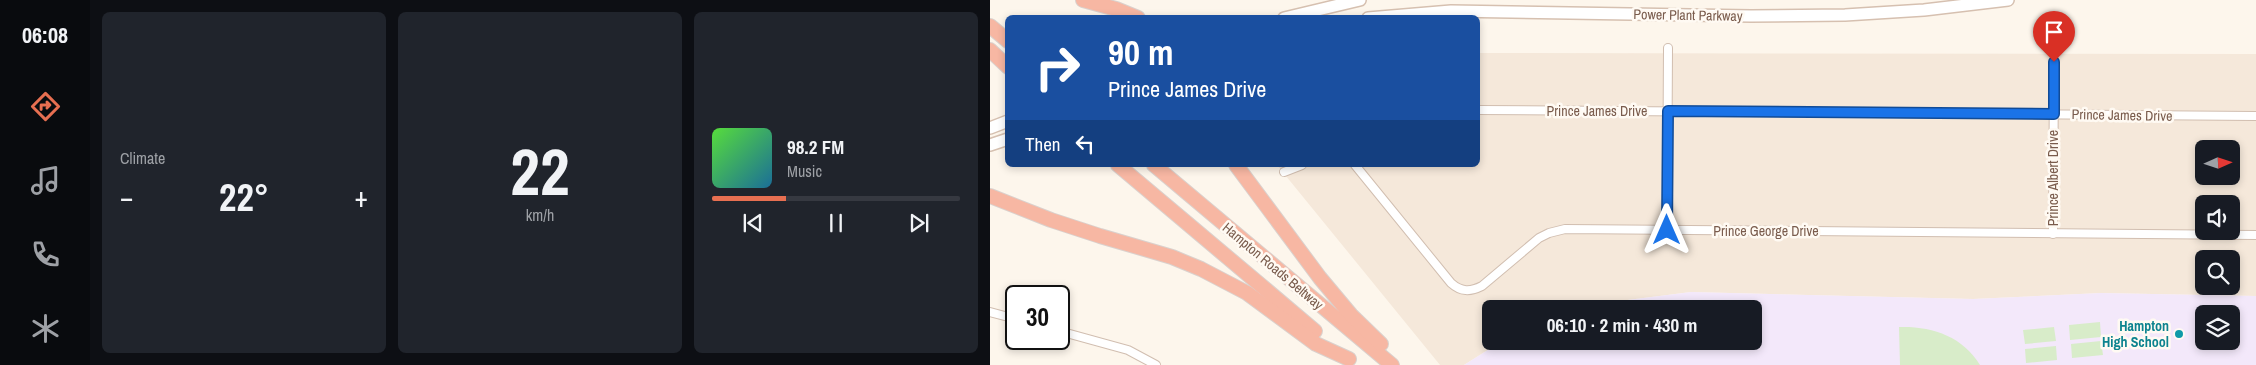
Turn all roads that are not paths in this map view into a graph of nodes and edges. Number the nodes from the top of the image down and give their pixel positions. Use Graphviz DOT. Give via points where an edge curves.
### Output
graph roads {
  1 [pos="1082,0"];
  2 [pos="1360,0"];
  3 [pos="2008,0"];
  4 [pos="1131,15"];
  5 [pos="1297,15"];
  6 [pos="1404,15"];
  7 [pos="990,26"];
  8 [pos="1005,38"];
  9 [pos="1668,48"];
  10 [pos="990,50"];
  11 [pos="2054,62"];
  12 [pos="1005,63"];
  13 [pos="1480,110"];
  14 [pos="1668,111"];
  15 [pos="2054,114"];
  16 [pos="2256,116"];
  17 [pos="1005,122"];
  18 [pos="990,128"];
  19 [pos="1005,140"];
  20 [pos="990,146"];
  21 [pos="1120,167"];
  22 [pos="1156,167"];
  23 [pos="1237,167"];
  24 [pos="1297,167"];
  25 [pos="1357,167"];
  26 [pos="1284,172"];
  27 [pos="990,196"];
  28 [pos="1667,230"];
  29 [pos="2053,234"];
  30 [pos="2256,235"];
  31 [pos="990,312"];
  32 [pos="1005,316"];
  33 [pos="1070,334"];
  34 [pos="1352,362"];
  35 [pos="1156,365"];
  36 [pos="1392,365"];
  37 [pos="1396,365"];
  1 -- 4 [label="highway"];
  2 -- 5 [label="main road"];
  3 -- 6 [label="main road, Power Plant Parkway" via="1844,15 1452,11"];
  7 -- 8 [label="highway"];
  9 -- 14 [label="street"];
  10 -- 12 [label="highway"];
  11 -- 15 [label="street, Prince Albert Drive"];
  13 -- 14 [label="street, Prince James Drive"];
  14 -- 15 [label="street, Prince James Drive"];
  14 -- 28 [label="street"];
  15 -- 16 [label="street, Prince James Drive"];
  15 -- 29 [label="street, Prince Albert Drive"];
  17 -- 18 [label="main road"];
  19 -- 20 [label="main road"];
  21 -- 34 [label="highway, Hampton Roads Beltway"];
  22 -- 36 [label="highway, Hampton Roads Beltway"];
  23 -- 37 [label="highway" via="1320,278 1351,316 1386,349"];
  24 -- 26 [label="street"];
  25 -- 28 [label="street, Prince George Drive" via="1451,283 1465,291 1482,286 1540,238 1558,230"];
  27 -- 34 [label="highway" via="1051,220 1202,269 1246,293 1316,344"];
  28 -- 29 [label="street, Prince George Drive"];
  29 -- 30 [label="street, Prince George Drive"];
  31 -- 32 [label="street"];
  33 -- 35 [label="street" via="1128,350"];
}
